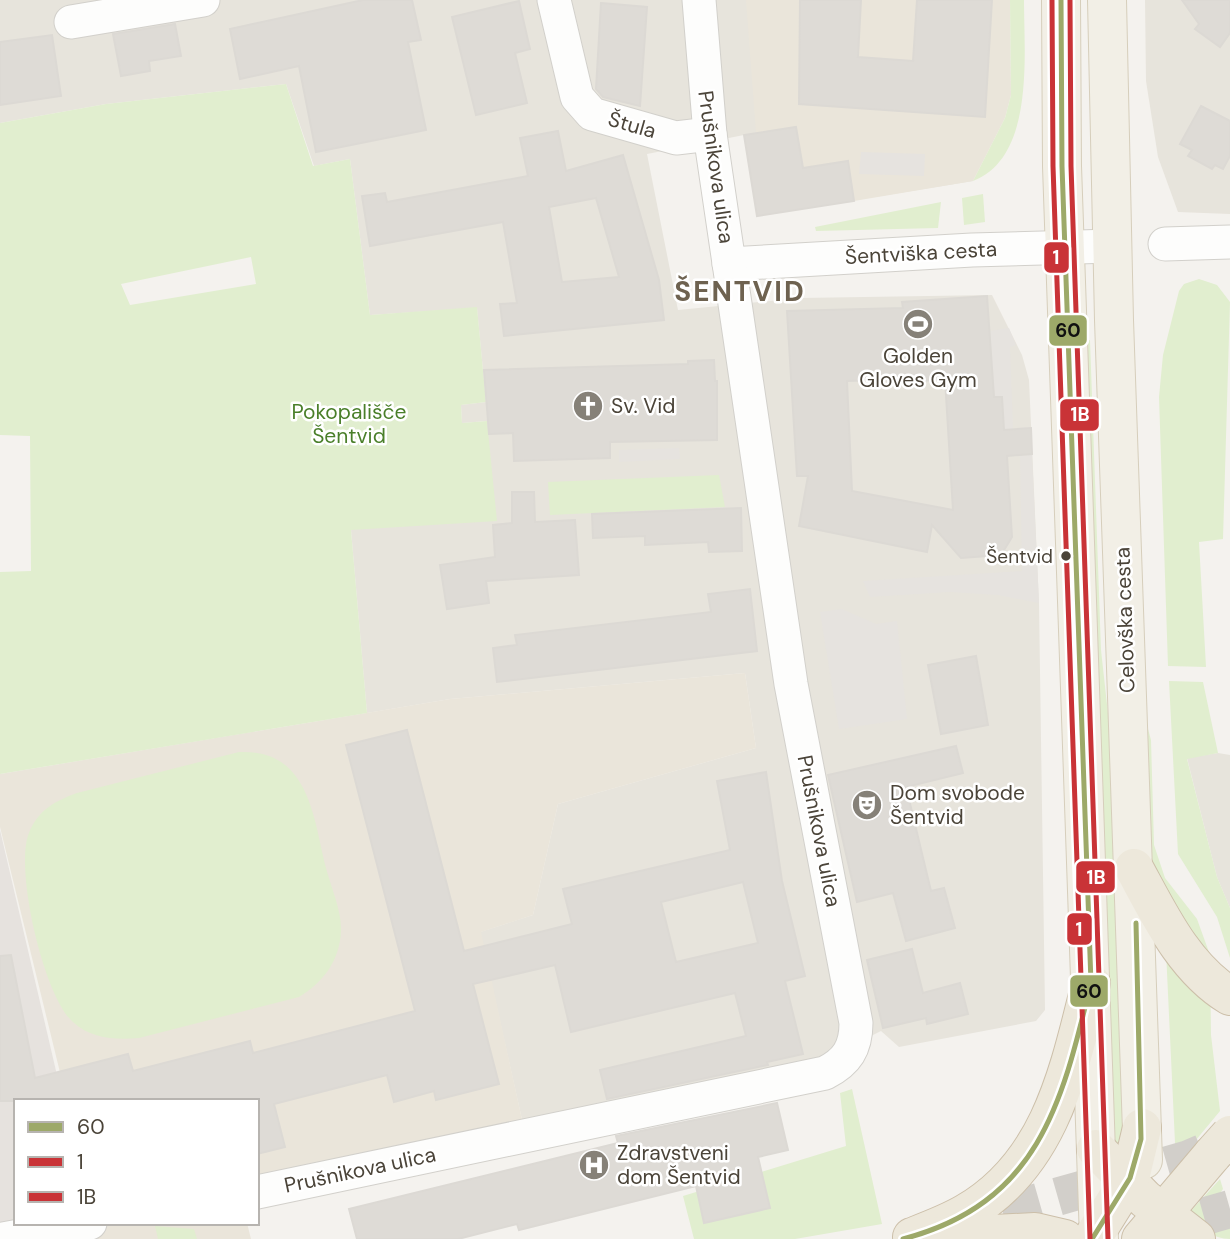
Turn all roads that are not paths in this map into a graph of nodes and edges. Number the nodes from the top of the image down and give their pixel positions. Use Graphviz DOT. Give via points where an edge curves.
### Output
graph roads {
  1 [pos="203,0"];
  2 [pos="554,0"];
  3 [pos="699,0"];
  4 [pos="1060,0"];
  5 [pos="1107,0"];
  6 [pos="72,22"];
  7 [pos="710,134"];
  8 [pos="1230,242"];
  9 [pos="1165,244"];
  10 [pos="1113,246"];
  11 [pos="1065,247"];
  12 [pos="729,264"];
  13 [pos="1134,868"];
  14 [pos="1091,983"];
  15 [pos="1222,991"];
  16 [pos="1142,1128"];
  17 [pos="1222,1144"];
  18 [pos="1096,1150"];
  19 [pos="259,1192"];
  20 [pos="1144,1217"];
  21 [pos="79,1225"];
  22 [pos="1089,1237"];
  23 [pos="907,1238"];
  24 [pos="3,1239"];
  25 [pos="1196,1239"];
  1 -- 6 [label="street"];
  2 -- 7 [label="street, Štula" via="577,97 592,114 676,138"];
  3 -- 7 [label="street, Prušnikova ulica"];
  4 -- 11 [label="main road"];
  5 -- 10 [label="main road, Celovška cesta"];
  7 -- 12 [label="street, Prušnikova ulica"];
  8 -- 9 [label="street"];
  10 -- 11 [label="street, Šentviška cesta"];
  10 -- 13 [label="main road, Celovška cesta"];
  11 -- 12 [label="street, Šentviška cesta"];
  11 -- 14 [label="main road"];
  12 -- 19 [label="street, Prušnikova ulica" via="791,684 856,1023 852,1051 825,1073"];
  13 -- 15 [label="highway" via="1164,923 1202,975"];
  13 -- 16 [label="main road, Celovška cesta"];
  14 -- 18 [label="main road"];
  14 -- 23 [label="highway" via="1064,1090 1036,1144 979,1205"];
  16 -- 20 [label="highway" via="1137,1159"];
  17 -- 20 [label="highway"];
  18 -- 20 [label="highway"];
  18 -- 22 [label="main road"];
  20 -- 22 [label="highway"];
  20 -- 25 [label="highway"];
  21 -- 24 [label="street"];
  22 -- 23 [label="highway" via="1035,1232"];
}
